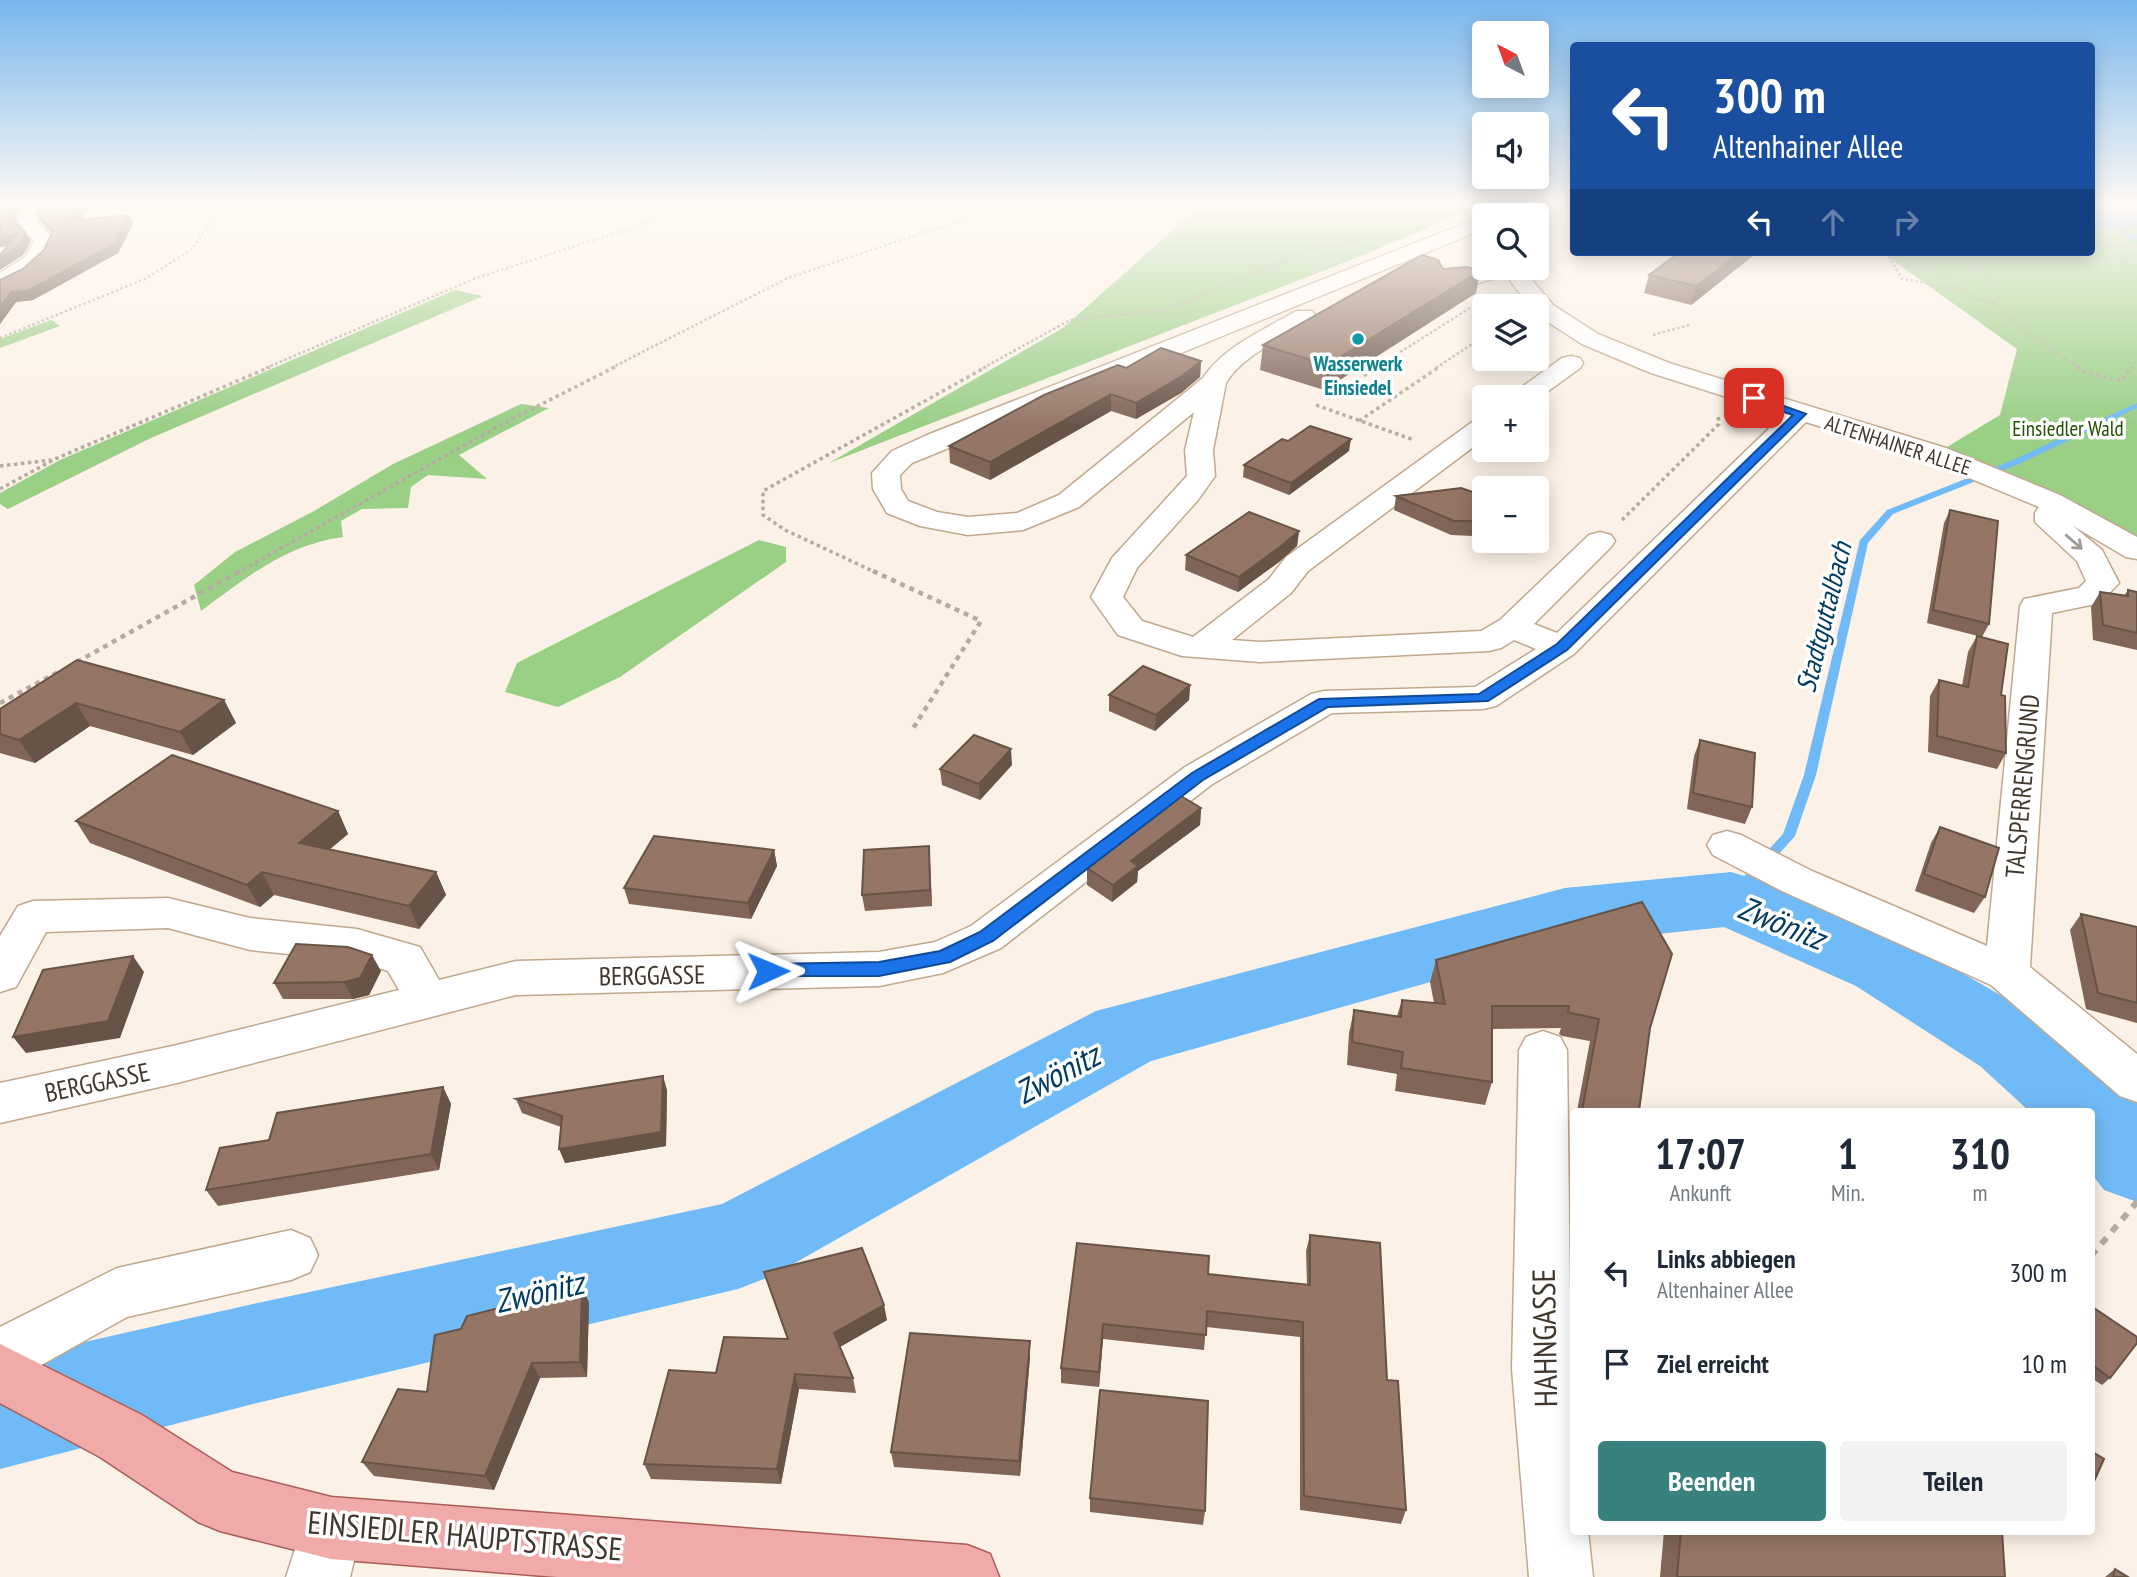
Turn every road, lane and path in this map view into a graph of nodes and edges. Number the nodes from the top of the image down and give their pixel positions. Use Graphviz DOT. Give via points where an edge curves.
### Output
graph roads {
  1 [pos="141,281"];
  2 [pos="470,281"];
  3 [pos="783,281"];
  4 [pos="1341,281"];
  5 [pos="1357,281"];
  6 [pos="1458,281"];
  7 [pos="1493,281"];
  8 [pos="1522,281"];
  9 [pos="1912,281"];
  10 [pos="1950,281"];
  11 [pos="1992,281"];
  12 [pos="1447,284"];
  13 [pos="1963,289"];
  14 [pos="1993,303"];
  15 [pos="1689,325"];
  16 [pos="0,338"];
  17 [pos="1653,343"];
  18 [pos="1472,344"];
  19 [pos="2137,360"];
  20 [pos="1571,363"];
  21 [pos="1213,383"];
  22 [pos="1541,385"];
  23 [pos="1328,398"];
  24 [pos="1316,405"];
  25 [pos="1718,410"];
  26 [pos="1800,414"];
  27 [pos="1359,421"];
  28 [pos="1383,429"];
  29 [pos="1472,435"];
  30 [pos="55,459"];
  31 [pos="0,466"];
  32 [pos="0,489"];
  33 [pos="2040,496"];
  34 [pos="1600,541"];
  35 [pos="2137,550"];
  36 [pos="1512,627"];
  37 [pos="1562,647"];
  38 [pos="1200,648"];
  39 [pos="0,703"];
  40 [pos="1727,845"];
  41 [pos="2007,973"];
  42 [pos="0,975"];
  43 [pos="428,1001"];
  44 [pos="1543,1050"];
  45 [pos="2137,1082"];
  46 [pos="0,1103"];
  47 [pos="2137,1202"];
  48 [pos="2095,1250"];
  49 [pos="291,1255"];
  50 [pos="0,1357"];
  51 [pos="0,1372"];
  52 [pos="325,1553"];
  53 [pos="967,1577"];
  54 [pos="1561,1577"];
  1 -- 16 [label="path"];
  2 -- 30 [label="path"];
  3 -- 39 [label="path" via="504,423"];
  4 -- 21 [label="street" via="936,441 902,457 886,473 887,489 897,507 931,520 968,526 1023,522 1069,500"];
  5 -- 21 [label="street" via="1352,288 1240,354"];
  6 -- 12 [label="street"];
  7 -- 23 [label="path" via="1497,290"];
  8 -- 26 [label="street, ALTENHAINER ALLEE" via="1545,310 1590,339 1660,368"];
  9 -- 13 [label="path"];
  10 -- 13 [label="path"];
  11 -- 14 [label="path" via="2001,292"];
  13 -- 14 [label="path" via="1976,299"];
  14 -- 19 [label="path" via="2026,333 2087,373 2121,381"];
  15 -- 17 [label="path" via="1653,335"];
  18 -- 27 [label="path"];
  20 -- 22 [label="street"];
  21 -- 38 [label="street" via="1199,450 1201,476 1123,565 1107,597 1129,628"];
  24 -- 27 [label="path"];
  25 -- 34 [label="path" via="1719,424"];
  26 -- 33 [label="street, ALTENHAINER ALLEE" via="1936,454"];
  26 -- 37 [label="street, BERGGASSE"];
  27 -- 28 [label="path"];
  29 -- 38 [label="street" via="1297,564 1280,586"];
  30 -- 31 [label="path"];
  30 -- 32 [label="path"];
  33 -- 35 [label="street, ALTENHAINER ALLEE"];
  33 -- 41 [label="street, TALSPERRENGRUND, one-way" via="2050,522 2091,557 2103,583 2089,596 2036,606"];
  34 -- 36 [label="street"];
  36 -- 37 [label="street"];
  36 -- 38 [label="street" via="1489,641 1260,652"];
  37 -- 43 [label="street, BERGGASSE" via="1483,698 1324,702 1198,776 986,937 943,957 879,969 516,978"];
  40 -- 41 [label="street" via="1797,881"];
  41 -- 45 [label="street"];
  42 -- 43 [label="street" via="33,917 168,914 250,934 357,945 404,960"];
  43 -- 46 [label="street, BERGGASSE"];
  44 -- 54 [label="street, HAHNGASSE" via="1541,1369"];
  47 -- 48 [label="path"];
  49 -- 50 [label="street" via="117,1294"];
  51 -- 52 [label="main road, EINSIEDLER HAUPTSTRASSE" via="121,1436 219,1500"];
  52 -- 53 [label="main road, EINSIEDLER HAUPTSTRASSE"];
}
